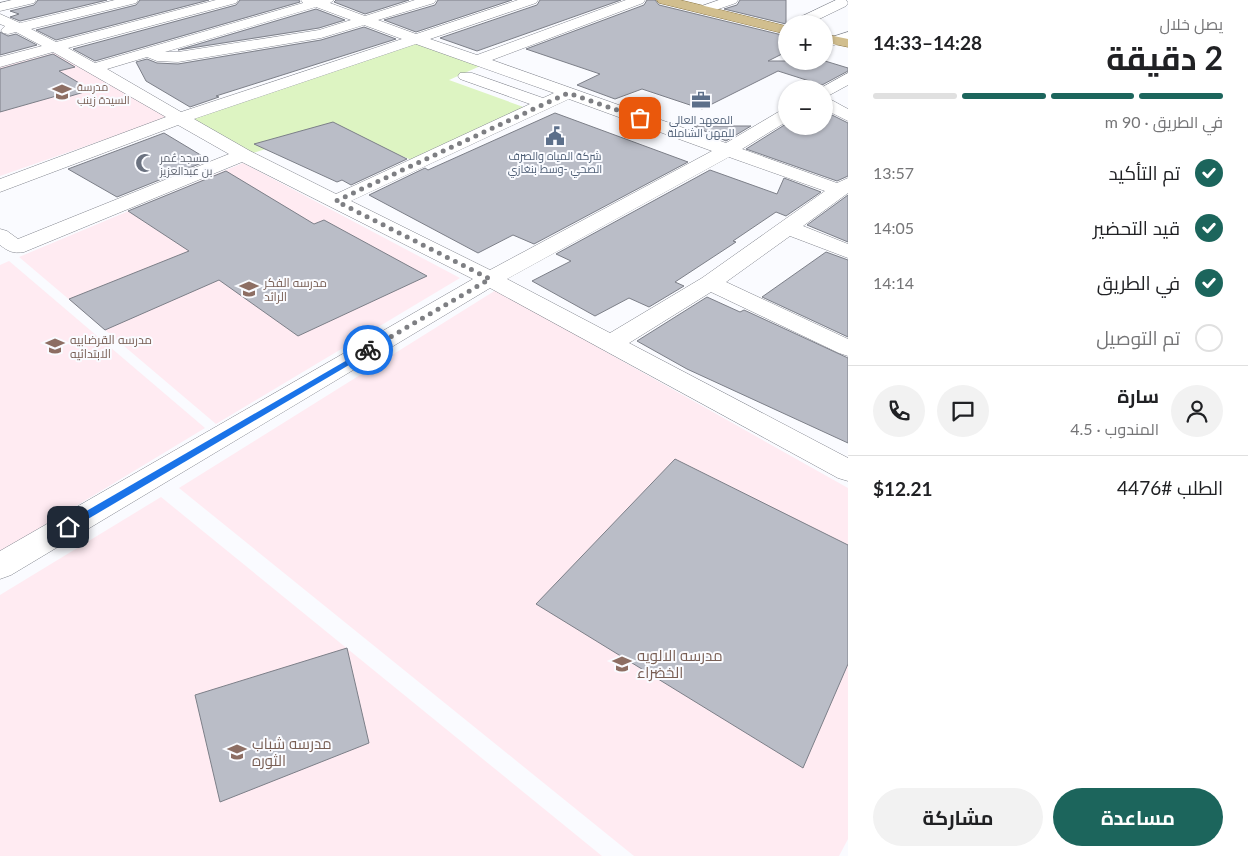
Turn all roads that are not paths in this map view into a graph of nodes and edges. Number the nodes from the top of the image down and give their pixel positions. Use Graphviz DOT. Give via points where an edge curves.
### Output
graph roads {
  1 [pos="29,0"];
  2 [pos="131,0"];
  3 [pos="231,0"];
  4 [pos="429,0"];
  5 [pos="531,0"];
  6 [pos="638,0"];
  7 [pos="664,0"];
  8 [pos="731,0"];
  9 [pos="318,1"];
  10 [pos="840,2"];
  11 [pos="0,7"];
  12 [pos="704,10"];
  13 [pos="814,15"];
  14 [pos="364,20"];
  15 [pos="6,26"];
  16 [pos="778,26"];
  17 [pos="321,34"];
  18 [pos="416,38"];
  19 [pos="54,48"];
  20 [pos="148,52"];
  21 [pos="370,53"];
  22 [pos="479,60"];
  23 [pos="0,62"];
  24 [pos="93,68"];
  25 [pos="466,76"];
  26 [pos="848,78"];
  27 [pos="835,89"];
  28 [pos="568,93"];
  29 [pos="544,104"];
  30 [pos="833,107"];
  31 [pos="848,116"];
  32 [pos="180,118"];
  33 [pos="778,120"];
  34 [pos="729,149"];
  35 [pos="243,155"];
  36 [pos="0,186"];
  37 [pos="844,187"];
  38 [pos="336,201"];
  39 [pos="787,227"];
  40 [pos="5,245"];
  41 [pos="848,252"];
  42 [pos="490,279"];
  43 [pos="710,283"];
  44 [pos="610,344"];
  45 [pos="848,348"];
  46 [pos="848,471"];
  47 [pos="0,566"];
  1 -- 11 [label="street"];
  2 -- 15 [label="street"];
  3 -- 19 [label="street"];
  4 -- 14 [label="street"];
  5 -- 18 [label="street"];
  6 -- 22 [label="street"];
  7 -- 12 [label="main road"];
  8 -- 12 [label="street"];
  9 -- 14 [label="street"];
  9 -- 20 [label="street"];
  10 -- 13 [label="street"];
  12 -- 16 [label="main road"];
  14 -- 17 [label="street"];
  14 -- 18 [label="street"];
  15 -- 19 [label="street"];
  17 -- 20 [label="street" via="178,57 156,56"];
  17 -- 21 [label="street"];
  18 -- 21 [label="street"];
  18 -- 22 [label="street"];
  19 -- 23 [label="street"];
  19 -- 24 [label="street"];
  20 -- 24 [label="street"];
  21 -- 32 [label="street"];
  22 -- 28 [label="street"];
  24 -- 32 [label="street"];
  25 -- 29 [label="street"];
  26 -- 27 [label="street"];
  28 -- 29 [label="street"];
  28 -- 34 [label="street"];
  29 -- 38 [label="street"];
  30 -- 31 [label="street"];
  32 -- 35 [label="street"];
  32 -- 36 [label="street"];
  33 -- 34 [label="street"];
  34 -- 37 [label="street"];
  34 -- 42 [label="street"];
  35 -- 38 [label="street"];
  35 -- 40 [label="street"];
  37 -- 39 [label="street"];
  38 -- 42 [label="street"];
  39 -- 41 [label="street"];
  39 -- 43 [label="street"];
  42 -- 44 [label="street"];
  42 -- 47 [label="street"];
  43 -- 44 [label="street"];
  43 -- 45 [label="street"];
  44 -- 46 [label="street"];
}
